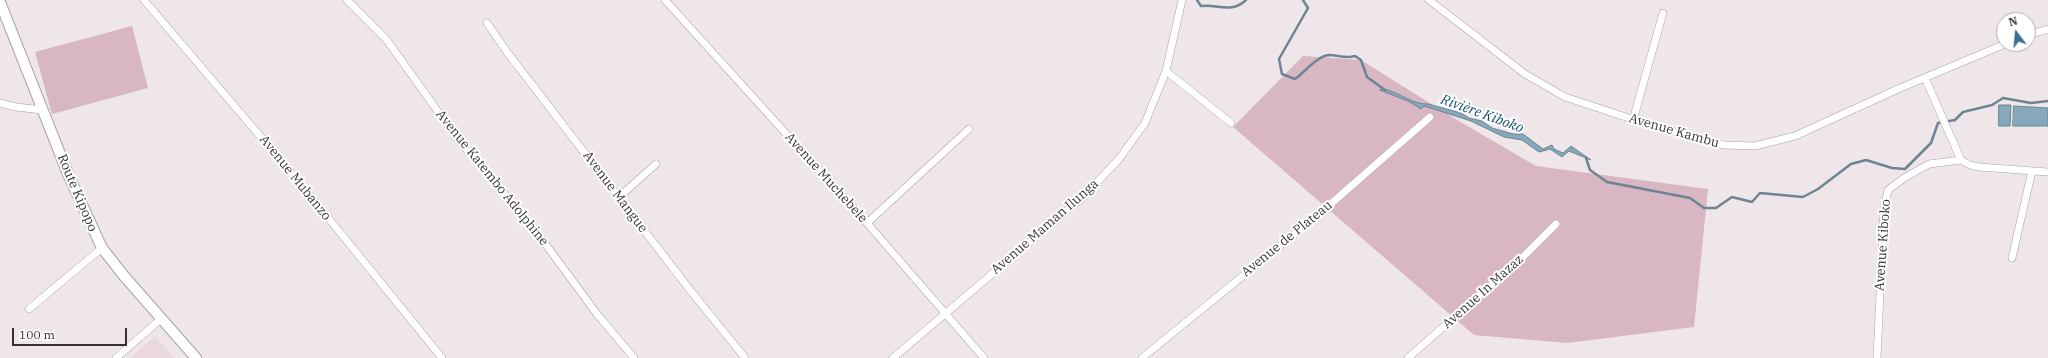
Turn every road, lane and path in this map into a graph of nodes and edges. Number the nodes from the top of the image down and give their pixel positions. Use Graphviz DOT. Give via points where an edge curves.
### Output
graph roads {
  1 [pos="144,0"];
  2 [pos="347,0"];
  3 [pos="665,0"];
  4 [pos="1182,0"];
  5 [pos="1429,0"];
  6 [pos="0,2"];
  7 [pos="1663,13"];
  8 [pos="487,23"];
  9 [pos="2048,28"];
  10 [pos="2036,32"];
  11 [pos="1996,48"];
  12 [pos="1166,71"];
  13 [pos="1926,78"];
  14 [pos="0,103"];
  15 [pos="42,110"];
  16 [pos="1430,117"];
  17 [pos="1633,120"];
  18 [pos="1231,123"];
  19 [pos="969,129"];
  20 [pos="1961,160"];
  21 [pos="656,164"];
  22 [pos="2032,171"];
  23 [pos="2048,172"];
  24 [pos="619,197"];
  25 [pos="867,223"];
  26 [pos="1556,224"];
  27 [pos="102,248"];
  28 [pos="2012,258"];
  29 [pos="29,309"];
  30 [pos="944,314"];
  31 [pos="162,318"];
  32 [pos="116,358"];
  33 [pos="196,358"];
  34 [pos="442,358"];
  35 [pos="634,358"];
  36 [pos="745,358"];
  37 [pos="893,358"];
  38 [pos="984,358"];
  39 [pos="1142,358"];
  40 [pos="1408,358"];
  41 [pos="1877,358"];
  1 -- 34 [label="street, Avenue Mubanzo" via="295,177"];
  2 -- 35 [label="street, Avenue Katembo Adolphine" via="386,40 454,133 535,230 597,314"];
  3 -- 25 [label="street, Avenue Muchebele"];
  4 -- 12 [label="street, Avenue Maman Ilunga"];
  5 -- 17 [label="street, Avenue Kambu" via="1525,74 1542,84 1565,97"];
  6 -- 15 [label="main road, Route Kipopo"];
  7 -- 17 [label="street"];
  8 -- 24 [label="street, Avenue Mangue"];
  9 -- 10 [label="street"];
  11 -- 13 [label="street, Avenue Kambu"];
  12 -- 18 [label="street"];
  12 -- 30 [label="street, Avenue Maman Ilunga" via="1139,132 1094,187"];
  13 -- 17 [label="street, Avenue Kambu" via="1795,136 1755,146 1713,143"];
  13 -- 20 [label="street"];
  14 -- 15 [label="street"];
  15 -- 27 [label="main road, Route Kipopo"];
  16 -- 39 [label="street, Avenue de Plateau" via="1325,209"];
  19 -- 25 [label="street"];
  20 -- 22 [label="street" via="1978,167"];
  20 -- 41 [label="street, Avenue Kiboko" via="1929,164 1888,190 1884,210"];
  21 -- 24 [label="street"];
  22 -- 23 [label="street"];
  22 -- 28 [label="street"];
  24 -- 36 [label="street, Avenue Mangue"];
  25 -- 30 [label="street, Avenue Muchebele"];
  26 -- 40 [label="street, Avenue In Mazaz"];
  27 -- 29 [label="street"];
  27 -- 31 [label="main road, Route Kipopo"];
  30 -- 37 [label="street, Avenue Maman Ilunga"];
  30 -- 38 [label="street, Avenue Muchebele"];
  31 -- 32 [label="street"];
  31 -- 33 [label="main road, Route Kipopo"];
}
